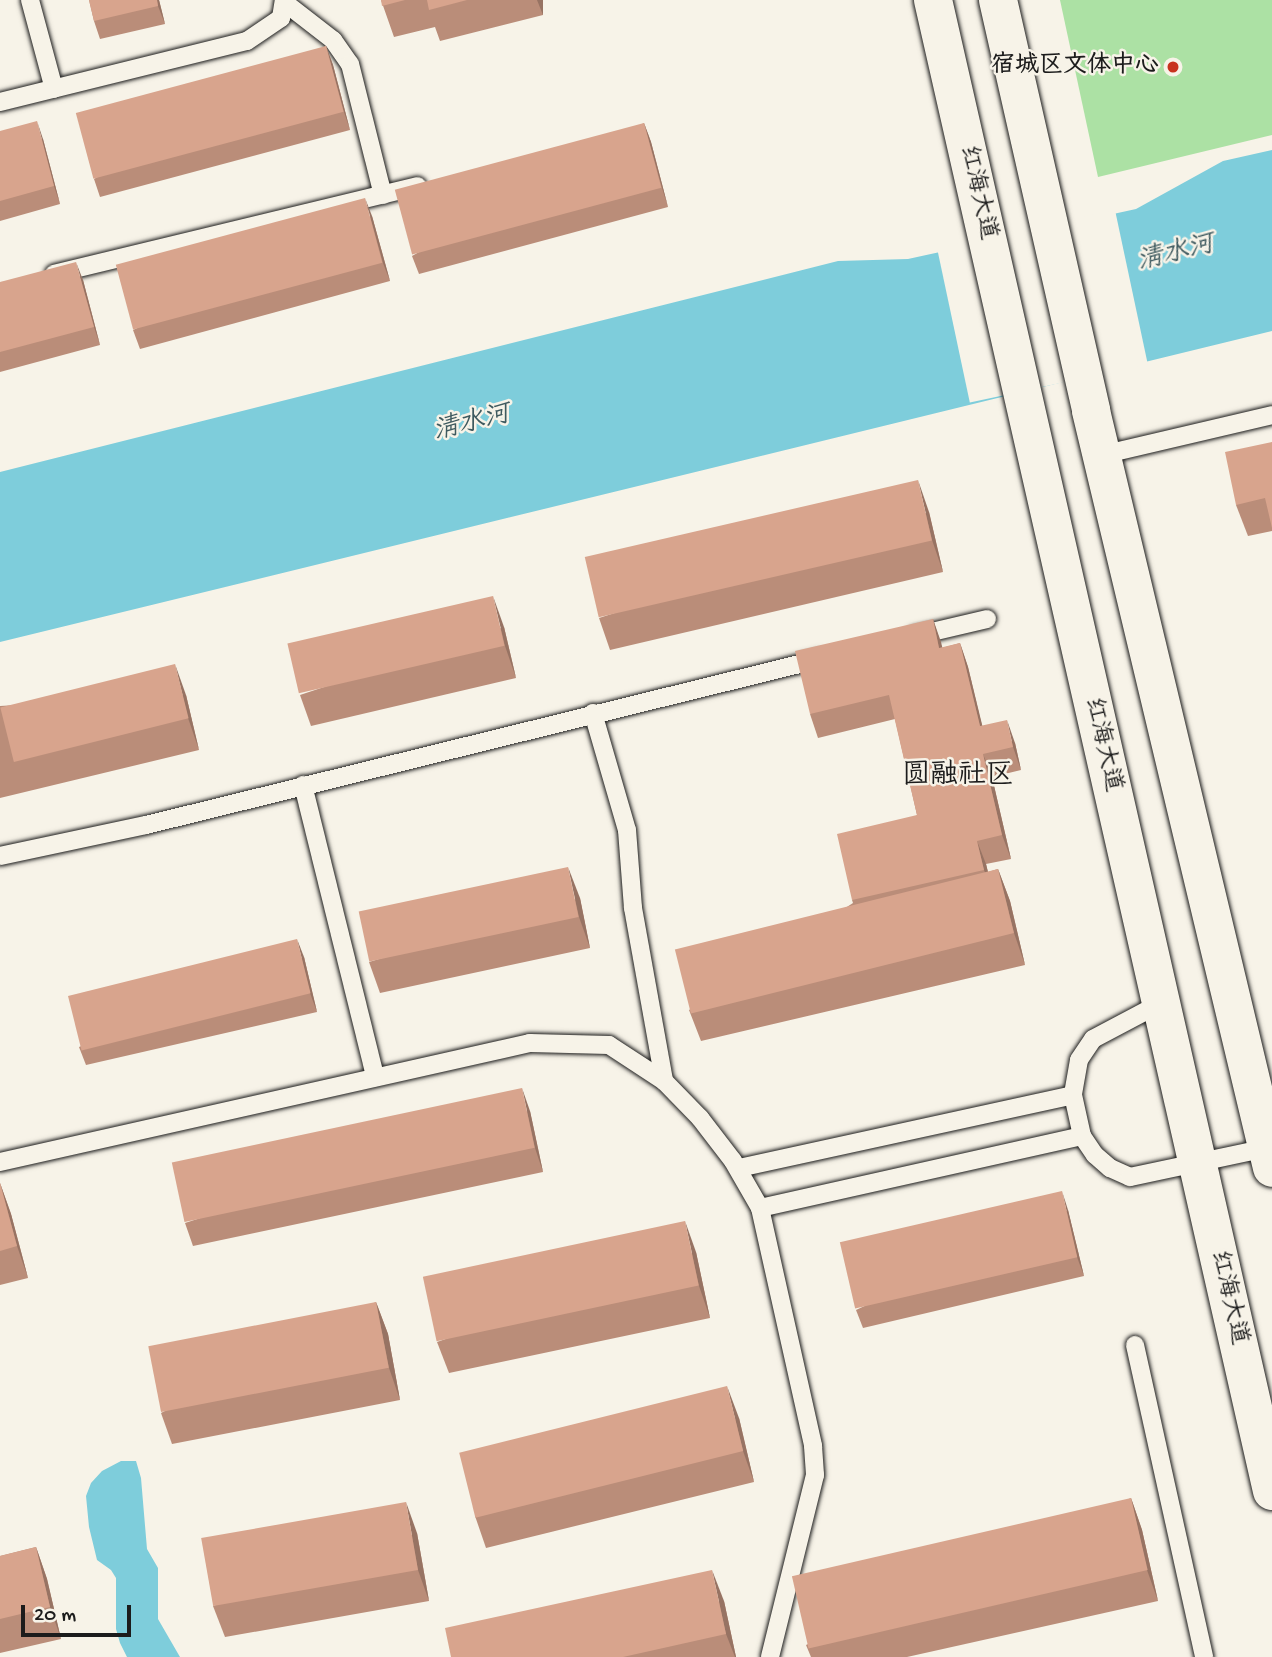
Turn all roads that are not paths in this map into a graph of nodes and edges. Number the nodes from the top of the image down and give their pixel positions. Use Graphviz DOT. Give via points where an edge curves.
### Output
graph roads {
  1 [pos="30,0"];
  2 [pos="933,0"];
  3 [pos="998,0"];
  4 [pos="284,1"];
  5 [pos="54,89"];
  6 [pos="0,102"];
  7 [pos="435,181"];
  8 [pos="383,195"];
  9 [pos="40,277"];
  10 [pos="1272,415"];
  11 [pos="1102,454"];
  12 [pos="988,619"];
  13 [pos="892,642"];
  14 [pos="838,655"];
  15 [pos="593,713"];
  16 [pos="303,785"];
  17 [pos="0,856"];
  18 [pos="1161,1003"];
  19 [pos="375,1077"];
  20 [pos="664,1081"];
  21 [pos="1073,1095"];
  22 [pos="1082,1136"];
  23 [pos="1270,1154"];
  24 [pos="1197,1161"];
  25 [pos="0,1162"];
  26 [pos="739,1168"];
  27 [pos="760,1208"];
  28 [pos="1135,1345"];
  29 [pos="1272,1491"];
  30 [pos="770,1657"];
  31 [pos="1204,1657"];
  1 -- 5 [label="lane"];
  2 -- 18 [label="main road, 红海大道"];
  3 -- 11 [label="main road"];
  4 -- 5 [label="lane" via="281,18 247,41"];
  4 -- 8 [label="lane" via="333,40 350,64"];
  5 -- 6 [label="lane"];
  7 -- 8 [label="lane"];
  8 -- 9 [label="lane"];
  10 -- 11 [label="lane"];
  11 -- 23 [label="main road"];
  12 -- 13 [label="lane"];
  14 -- 15 [label="lane"];
  15 -- 16 [label="lane"];
  15 -- 20 [label="lane" via="627,830 633,908"];
  16 -- 17 [label="lane"];
  16 -- 19 [label="lane"];
  18 -- 21 [label="lane" via="1093,1039 1079,1060"];
  18 -- 24 [label="main road, 红海大道"];
  19 -- 20 [label="lane" via="530,1043 563,1042 608,1045"];
  19 -- 25 [label="lane"];
  20 -- 26 [label="lane"];
  21 -- 22 [label="lane"];
  21 -- 26 [label="lane"];
  22 -- 24 [label="lane" via="1110,1168 1130,1177"];
  22 -- 27 [label="lane"];
  23 -- 24 [label="lane"];
  24 -- 29 [label="main road, 红海大道"];
  26 -- 27 [label="lane"];
  27 -- 30 [label="lane" via="813,1446 815,1475"];
  28 -- 31 [label="lane"];
}
